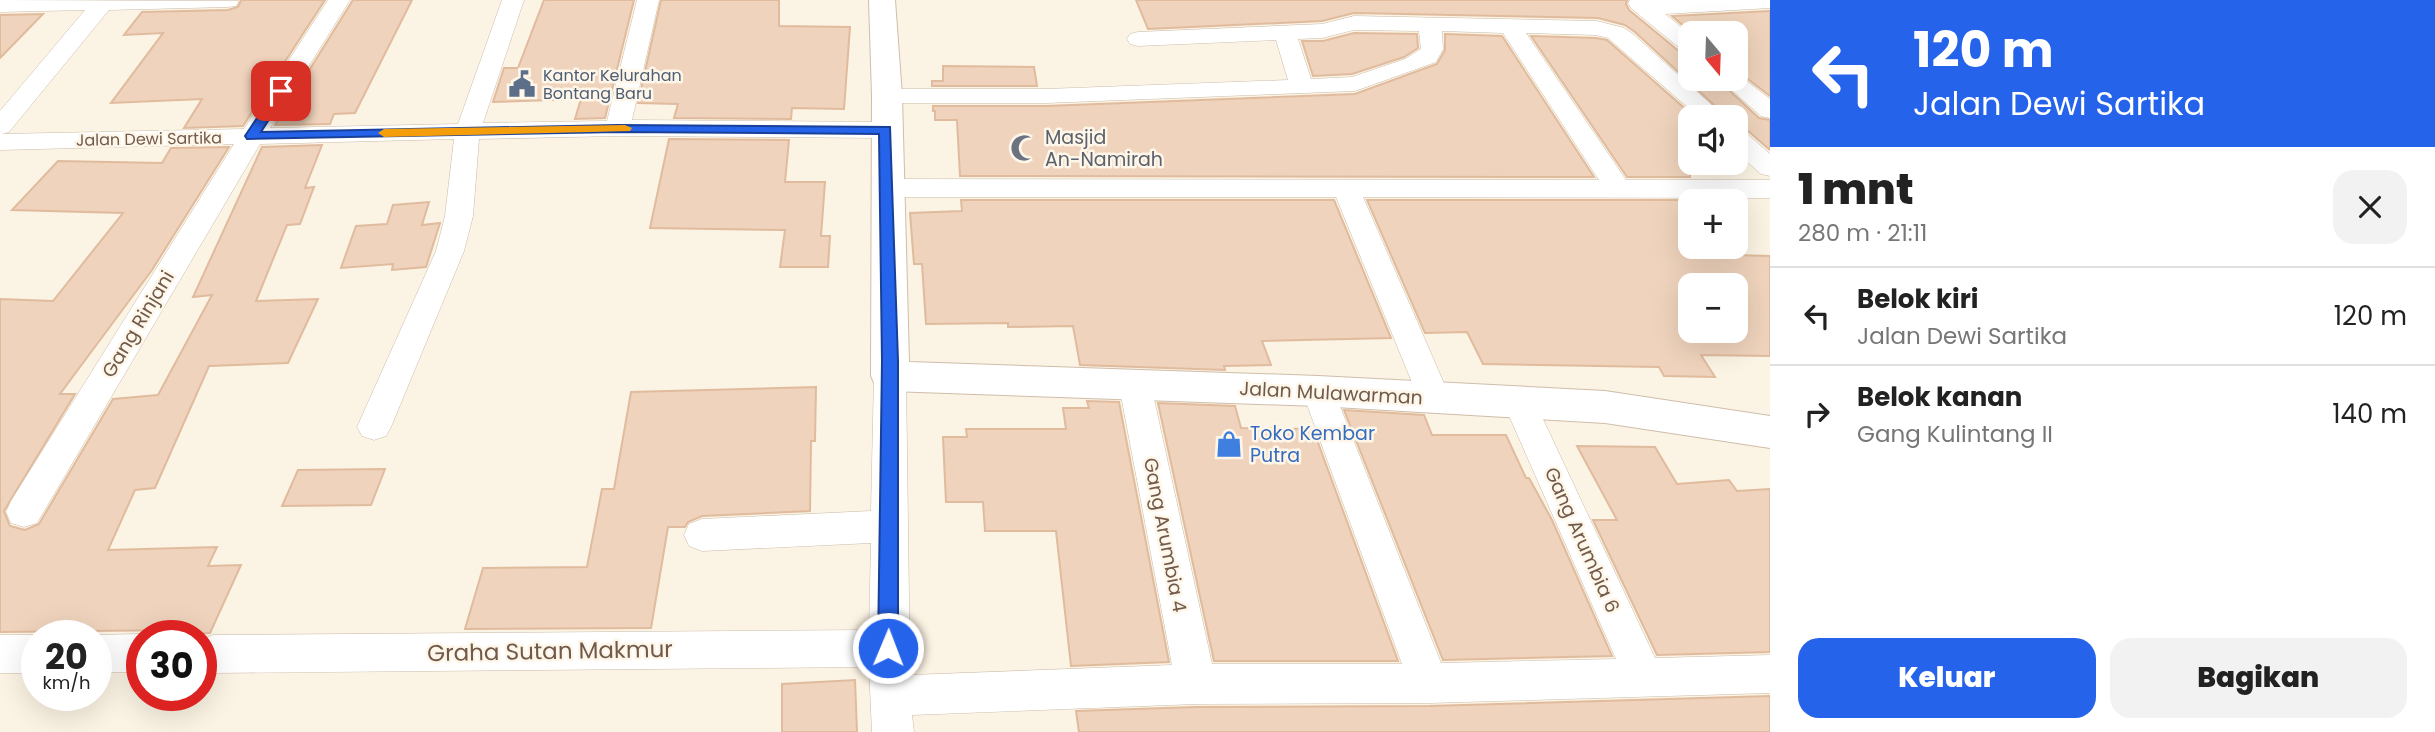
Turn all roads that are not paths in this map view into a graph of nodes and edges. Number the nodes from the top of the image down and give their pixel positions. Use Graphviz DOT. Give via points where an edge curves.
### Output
graph roads {
  1 [pos="339,0"];
  2 [pos="513,0"];
  3 [pos="648,0"];
  4 [pos="881,0"];
  5 [pos="228,1"];
  6 [pos="104,2"];
  7 [pos="1770,2"];
  8 [pos="1640,4"];
  9 [pos="0,5"];
  10 [pos="1430,25"];
  11 [pos="1511,28"];
  12 [pos="1285,32"];
  13 [pos="1678,36"];
  14 [pos="1138,39"];
  15 [pos="1302,87"];
  16 [pos="1746,91"];
  17 [pos="887,96"];
  18 [pos="1699,105"];
  19 [pos="1770,111"];
  20 [pos="0,127"];
  21 [pos="618,128"];
  22 [pos="886,130"];
  23 [pos="468,131"];
  24 [pos="252,136"];
  25 [pos="0,142"];
  26 [pos="1748,149"];
  27 [pos="1770,168"];
  28 [pos="888,188"];
  29 [pos="1346,188"];
  30 [pos="1618,189"];
  31 [pos="1770,189"];
  32 [pos="890,376"];
  33 [pos="1135,385"];
  34 [pos="1318,390"];
  35 [pos="1434,397"];
  36 [pos="1519,402"];
  37 [pos="374,427"];
  38 [pos="1770,432"];
  39 [pos="24,513"];
  40 [pos="889,526"];
  41 [pos="702,536"];
  42 [pos="888,648"];
  43 [pos="0,654"];
  44 [pos="21,654"];
  45 [pos="217,654"];
  46 [pos="1770,674"];
  47 [pos="1644,677"];
  48 [pos="1429,682"];
  49 [pos="1196,684"];
  50 [pos="893,714"];
  1 -- 24 [label="street, Gang Rinjani"];
  2 -- 23 [label="street"];
  3 -- 21 [label="street"];
  4 -- 17 [label="street"];
  5 -- 6 [label="street"];
  6 -- 9 [label="street"];
  6 -- 20 [label="street"];
  7 -- 8 [label="street"];
  8 -- 13 [label="street"];
  10 -- 11 [label="street"];
  10 -- 12 [label="street" via="1345,24 1322,31"];
  10 -- 15 [label="street" via="1428,57 1355,83"];
  11 -- 18 [label="street" via="1597,28 1616,33"];
  11 -- 30 [label="street"];
  12 -- 14 [label="street"];
  12 -- 15 [label="street"];
  15 -- 17 [label="street"];
  16 -- 19 [label="street"];
  17 -- 22 [label="street"];
  21 -- 22 [label="street, Jalan Dewi Sartika"];
  21 -- 23 [label="street, Jalan Dewi Sartika"];
  22 -- 28 [label="street"];
  23 -- 24 [label="street, Jalan Dewi Sartika"];
  23 -- 37 [label="street" via="459,216 450,251"];
  24 -- 25 [label="street, Jalan Dewi Sartika"];
  24 -- 39 [label="street, Gang Rinjani"];
  26 -- 27 [label="street"];
  28 -- 29 [label="street"];
  28 -- 32 [label="street"];
  29 -- 30 [label="street"];
  29 -- 35 [label="street"];
  30 -- 31 [label="street"];
  32 -- 33 [label="street, Jalan Mulawarman"];
  32 -- 40 [label="street"];
  33 -- 34 [label="street, Jalan Mulawarman"];
  33 -- 49 [label="street, Gang Arumbia 4"];
  34 -- 35 [label="street, Jalan Mulawarman"];
  34 -- 48 [label="street"];
  35 -- 36 [label="street, Jalan Mulawarman"];
  36 -- 38 [label="street, Jalan Mulawarman" via="1605,407"];
  36 -- 47 [label="street, Gang Arumbia 6"];
  40 -- 41 [label="street"];
  40 -- 42 [label="street"];
  42 -- 45 [label="street, Graha Sutan Makmur"];
  42 -- 50 [label="street"];
  43 -- 44 [label="street"];
  46 -- 47 [label="street"];
  47 -- 48 [label="street"];
  48 -- 49 [label="street"];
  49 -- 50 [label="street"];
}
